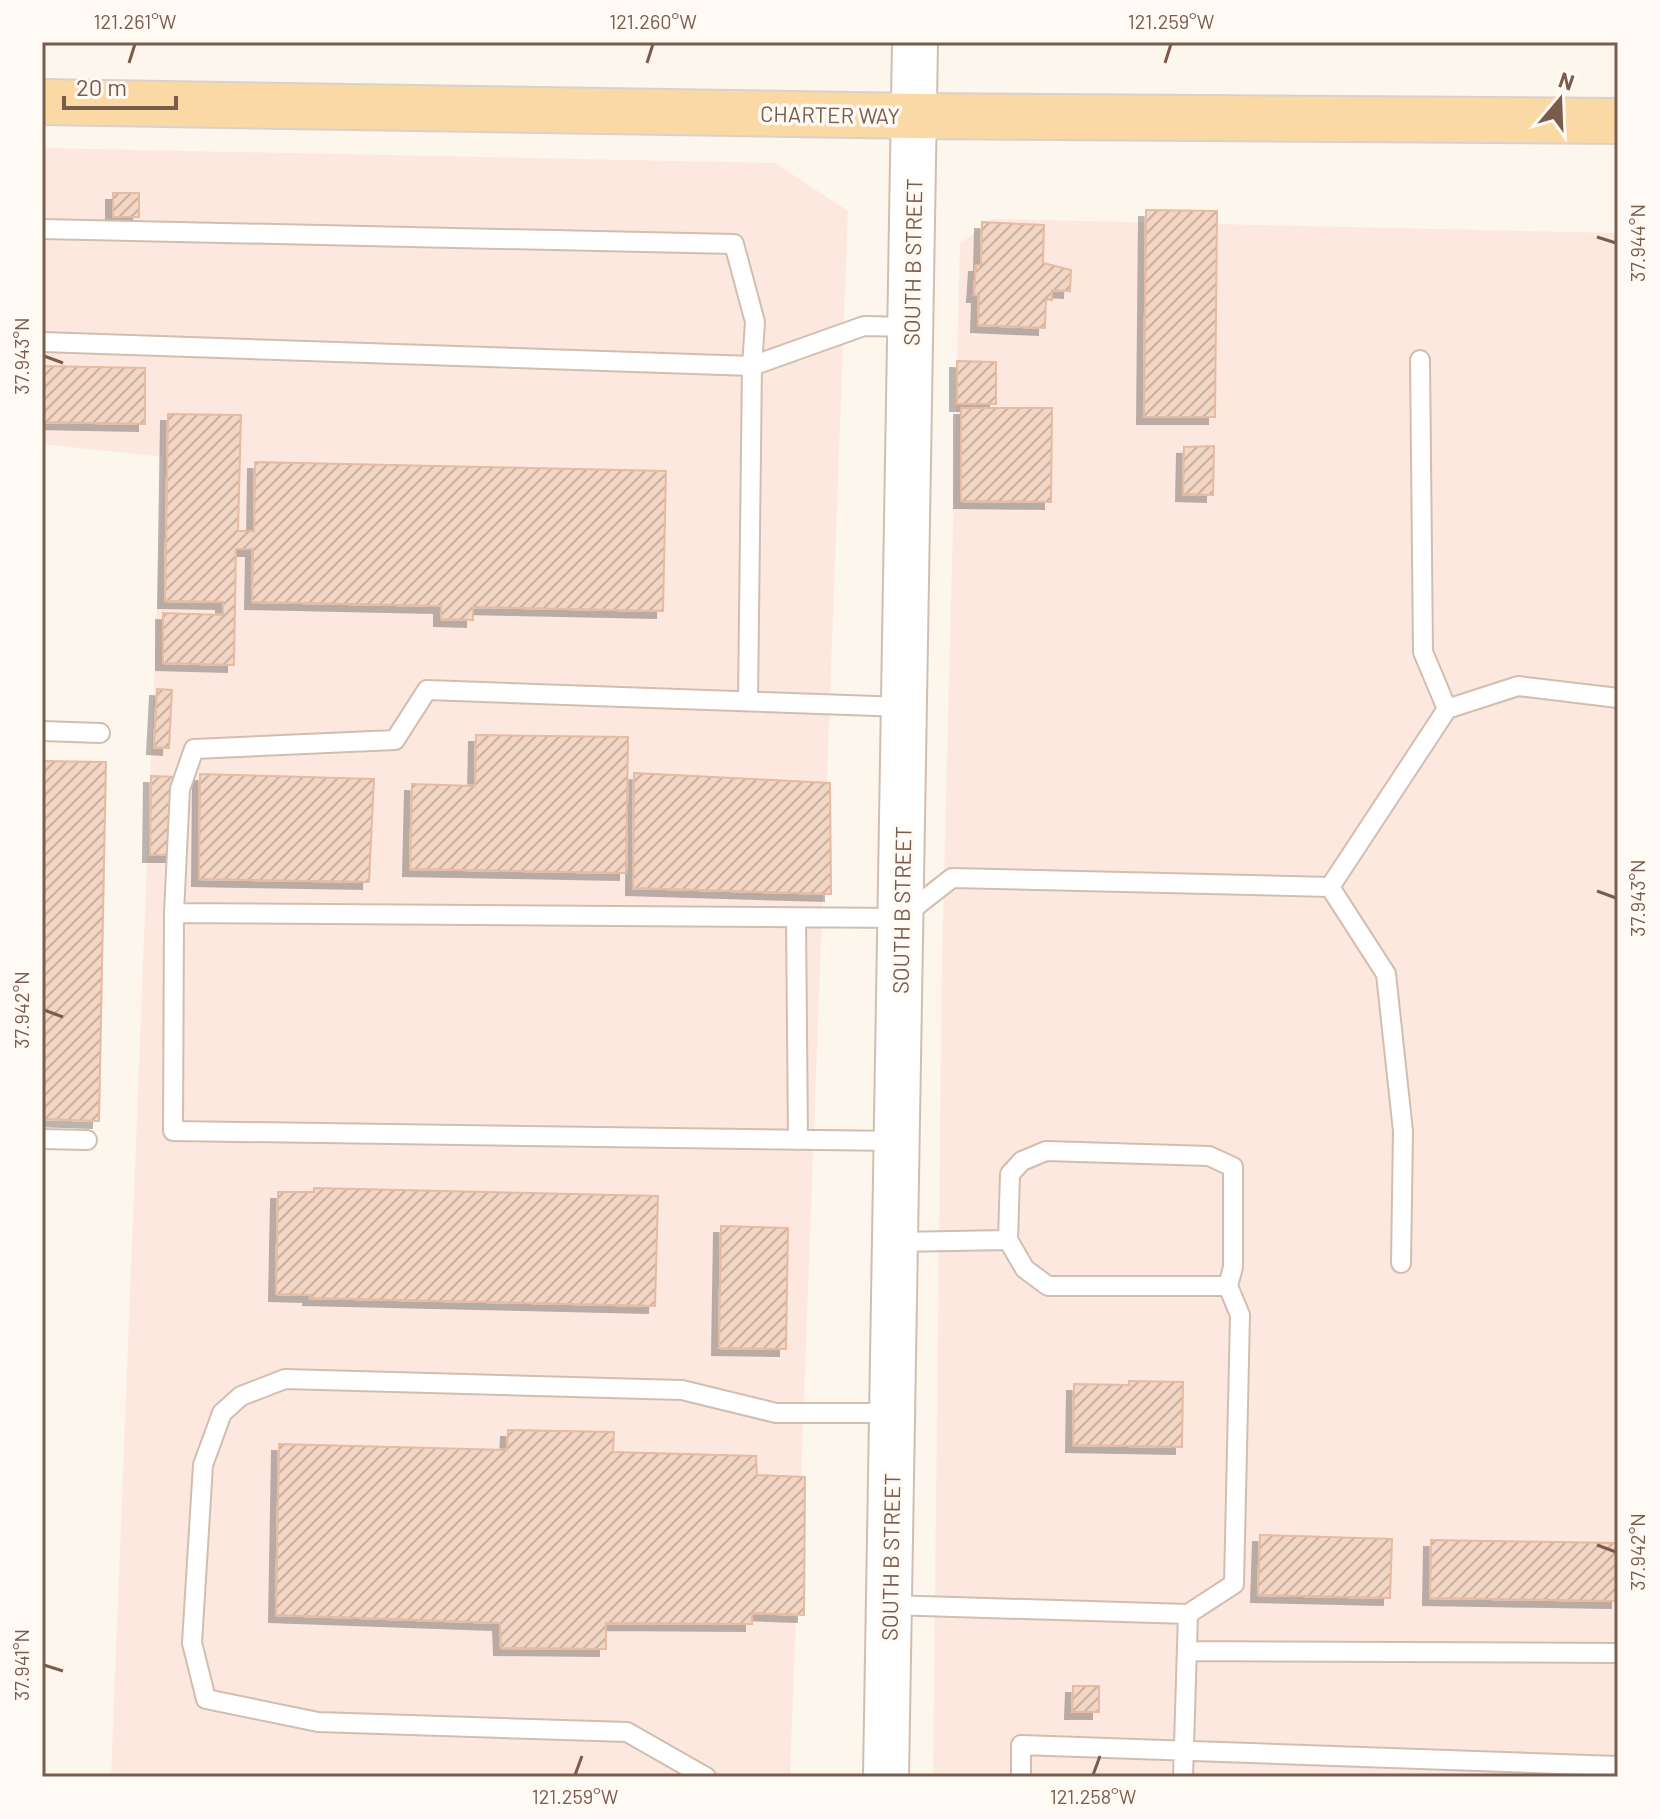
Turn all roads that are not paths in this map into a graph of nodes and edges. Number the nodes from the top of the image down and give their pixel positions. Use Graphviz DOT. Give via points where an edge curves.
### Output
graph roads {
  1 [pos="915,42"];
  2 [pos="42,102"];
  3 [pos="914,116"];
  4 [pos="1618,121"];
  5 [pos="42,229"];
  6 [pos="911,327"];
  7 [pos="42,342"];
  8 [pos="1420,360"];
  9 [pos="752,366"];
  10 [pos="1618,698"];
  11 [pos="748,699"];
  12 [pos="904,707"];
  13 [pos="1447,709"];
  14 [pos="42,731"];
  15 [pos="100,733"];
  16 [pos="1330,887"];
  17 [pos="174,913"];
  18 [pos="901,918"];
  19 [pos="796,919"];
  20 [pos="42,1139"];
  21 [pos="87,1140"];
  22 [pos="798,1140"];
  23 [pos="897,1141"];
  24 [pos="1008,1240"];
  25 [pos="896,1242"];
  26 [pos="1401,1263"];
  27 [pos="1228,1286"];
  28 [pos="893,1413"];
  29 [pos="889,1605"];
  30 [pos="1188,1614"];
  31 [pos="1187,1651"];
  32 [pos="1618,1653"];
  33 [pos="1184,1752"];
  34 [pos="1618,1766"];
  35 [pos="706,1777"];
  36 [pos="886,1777"];
  37 [pos="1021,1777"];
  38 [pos="1183,1777"];
  1 -- 3 [label="street, SOUTH B STREET"];
  2 -- 3 [label="main road, CHARTER WAY"];
  3 -- 4 [label="main road, CHARTER WAY"];
  3 -- 6 [label="street, SOUTH B STREET"];
  5 -- 9 [label="lane" via="734,244 755,322"];
  6 -- 9 [label="lane" via="864,326"];
  6 -- 12 [label="street, SOUTH B STREET"];
  7 -- 9 [label="lane"];
  8 -- 13 [label="lane" via="1423,652"];
  9 -- 11 [label="lane"];
  10 -- 13 [label="lane" via="1518,686"];
  11 -- 12 [label="lane"];
  11 -- 17 [label="lane" via="427,690 395,740 194,749 180,789"];
  12 -- 18 [label="street, SOUTH B STREET"];
  13 -- 16 [label="lane"];
  14 -- 15 [label="lane"];
  16 -- 18 [label="lane" via="952,878"];
  16 -- 26 [label="lane" via="1386,974 1403,1131"];
  17 -- 19 [label="lane"];
  17 -- 22 [label="lane" via="173,1131"];
  18 -- 19 [label="lane"];
  18 -- 23 [label="street, SOUTH B STREET"];
  19 -- 22 [label="lane"];
  20 -- 21 [label="lane"];
  22 -- 23 [label="lane"];
  23 -- 25 [label="street, SOUTH B STREET"];
  24 -- 25 [label="lane"];
  24 -- 27 [label="lane" via="1025,1269 1048,1286"];
  24 -- 27 [label="lane" via="1010,1174 1022,1161 1046,1151 1209,1156 1233,1167 1233,1267"];
  25 -- 28 [label="street, SOUTH B STREET"];
  27 -- 30 [label="lane" via="1240,1315 1234,1584"];
  28 -- 29 [label="street, SOUTH B STREET"];
  28 -- 35 [label="lane" via="776,1413 682,1390 285,1379 241,1396 222,1413 203,1465 192,1643 206,1699 318,1722 627,1732"];
  29 -- 30 [label="lane"];
  29 -- 36 [label="street, SOUTH B STREET"];
  30 -- 31 [label="lane"];
  31 -- 32 [label="lane"];
  31 -- 33 [label="lane"];
  33 -- 34 [label="lane"];
  33 -- 37 [label="lane" via="1021,1745"];
  33 -- 38 [label="lane"];
}
